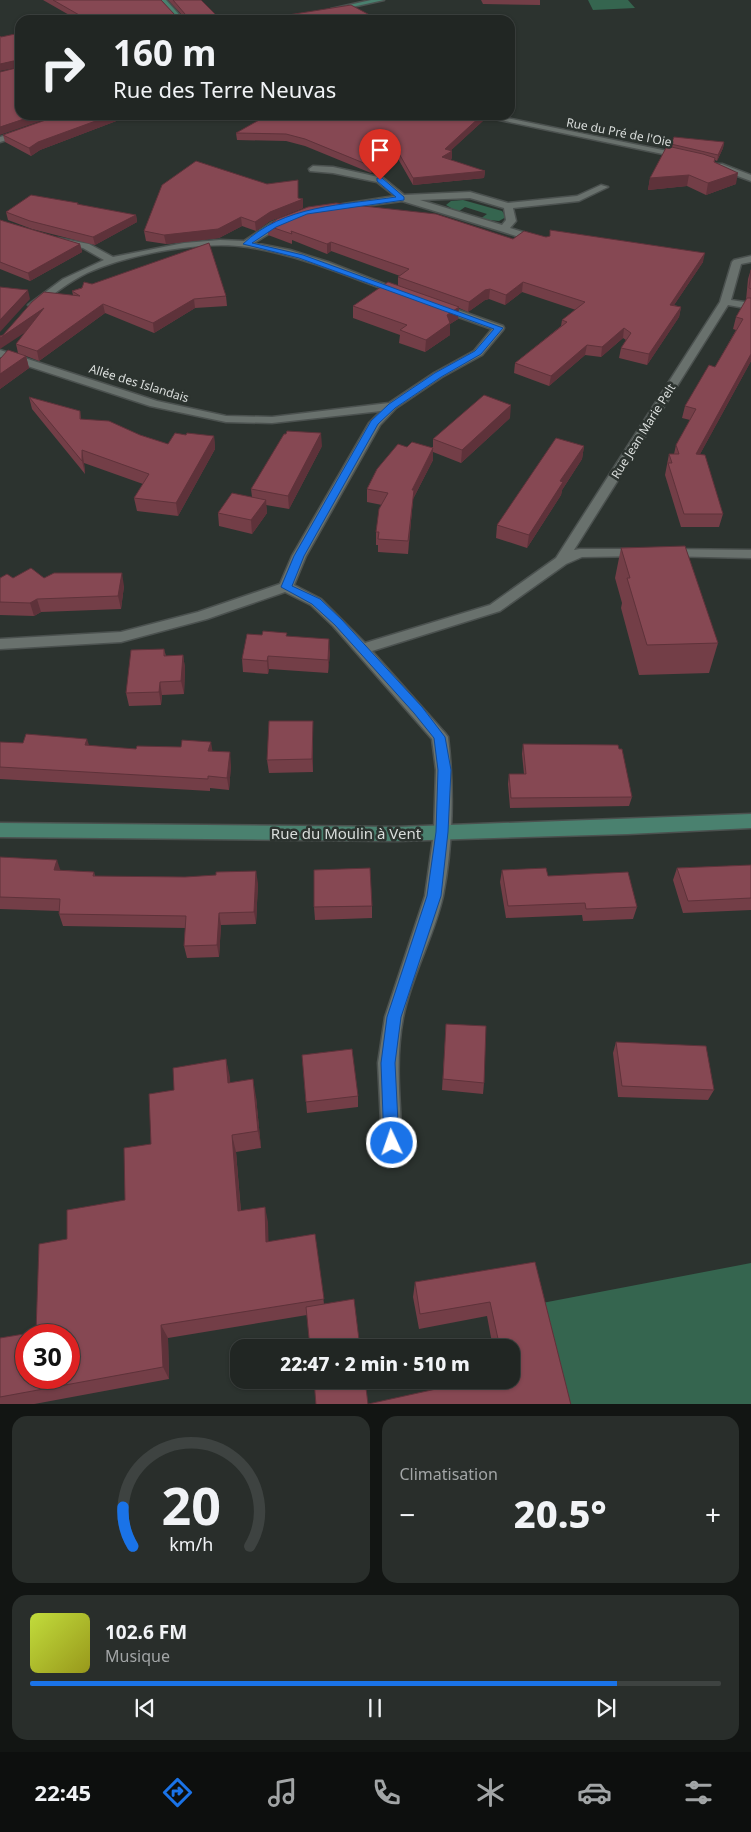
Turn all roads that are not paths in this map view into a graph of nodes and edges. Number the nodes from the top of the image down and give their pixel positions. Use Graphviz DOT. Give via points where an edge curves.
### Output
graph roads {
  1 [pos="162,0"];
  2 [pos="381,0"];
  3 [pos="325,11"];
  4 [pos="176,15"];
  5 [pos="504,120"];
  6 [pos="36,127"];
  7 [pos="0,140"];
  8 [pos="694,159"];
  9 [pos="711,163"];
  10 [pos="313,169"];
  11 [pos="751,178"];
  12 [pos="604,187"];
  13 [pos="402,198"];
  14 [pos="508,206"];
  15 [pos="325,209"];
  16 [pos="298,215"];
  17 [pos="504,228"];
  18 [pos="54,238"];
  19 [pos="544,242"];
  20 [pos="246,244"];
  21 [pos="110,259"];
  22 [pos="751,260"];
  23 [pos="409,296"];
  24 [pos="427,302"];
  25 [pos="725,302"];
  26 [pos="751,306"];
  27 [pos="23,315"];
  28 [pos="0,353"];
  29 [pos="392,406"];
  30 [pos="751,554"];
  31 [pos="561,561"];
  32 [pos="286,587"];
  33 [pos="0,644"];
  34 [pos="361,649"];
  35 [pos="751,820"];
  36 [pos="0,830"];
  37 [pos="442,832"];
  38 [pos="392,1143"];
  1 -- 4 [label="street"];
  2 -- 3 [label="street"];
  5 -- 8 [label="street, Rue du Pré de l'Oie"];
  6 -- 7 [label="street"];
  9 -- 11 [label="street"];
  10 -- 13 [label="street" via="380,180"];
  12 -- 14 [label="street" via="579,198"];
  13 -- 14 [label="street" via="470,195"];
  13 -- 15 [label="street"];
  13 -- 17 [label="street"];
  14 -- 17 [label="street" via="511,221"];
  16 -- 20 [label="street" via="274,225"];
  17 -- 19 [label="street"];
  18 -- 21 [label="street" via="86,246"];
  20 -- 21 [label="street" via="186,246"];
  20 -- 23 [label="street" via="301,257"];
  21 -- 27 [label="street" via="84,270 50,291"];
  22 -- 25 [label="street, Rue Jean Marie Pelt" via="737,262"];
  24 -- 29 [label="street" via="499,328 478,353"];
  25 -- 26 [label="street"];
  25 -- 31 [label="street, Rue Jean Marie Pelt"];
  28 -- 29 [label="street, Allée des Islandais" via="154,404 226,419 272,420"];
  29 -- 32 [label="street" via="374,423 299,556"];
  30 -- 31 [label="street" via="580,553"];
  31 -- 34 [label="street" via="495,608"];
  32 -- 33 [label="street" via="202,616 121,637"];
  32 -- 34 [label="street" via="316,602"];
  34 -- 37 [label="street" via="440,737 444,770"];
  35 -- 37 [label="street, Rue du Moulin à Vent"];
  36 -- 37 [label="street, Rue du Moulin à Vent"];
  37 -- 38 [label="street" via="434,896 394,1017 388,1063"];
}
